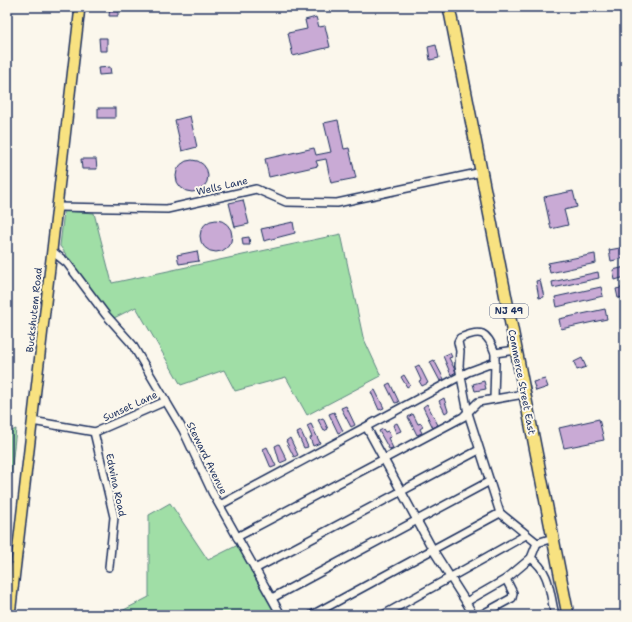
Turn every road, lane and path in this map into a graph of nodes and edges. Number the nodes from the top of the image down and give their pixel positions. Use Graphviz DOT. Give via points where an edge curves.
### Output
graph roads {
  1 [pos="80,7"];
  2 [pos="449,7"];
  3 [pos="482,172"];
  4 [pos="57,207"];
  5 [pos="52,251"];
  6 [pos="516,350"];
  7 [pos="495,353"];
  8 [pos="495,362"];
  9 [pos="462,376"];
  10 [pos="524,394"];
  11 [pos="494,399"];
  12 [pos="166,401"];
  13 [pos="468,413"];
  14 [pos="32,421"];
  15 [pos="367,428"];
  16 [pos="94,432"];
  17 [pos="479,450"];
  18 [pos="384,459"];
  19 [pos="490,481"];
  20 [pos="401,492"];
  21 [pos="220,505"];
  22 [pos="500,513"];
  23 [pos="418,521"];
  24 [pos="526,534"];
  25 [pos="237,537"];
  26 [pos="553,538"];
  27 [pos="537,543"];
  28 [pos="433,550"];
  29 [pos="531,558"];
  30 [pos="109,567"];
  31 [pos="255,569"];
  32 [pos="449,578"];
  33 [pos="506,579"];
  34 [pos="272,598"];
  35 [pos="466,602"];
  36 [pos="566,614"];
  37 [pos="10,615"];
  38 [pos="281,615"];
  39 [pos="312,615"];
  40 [pos="383,615"];
  41 [pos="473,615"];
  42 [pos="481,615"];
  43 [pos="555,615"];
  1 -- 4 [label="main road, Buckshutem Road"];
  2 -- 3 [label="highway, Commerce Street East / NJ 49"];
  3 -- 4 [label="street, Wells Lane" via="337,203 286,202 256,189 167,209"];
  3 -- 6 [label="highway, Commerce Street East / NJ 49"];
  4 -- 5 [label="main road, Buckshutem Road"];
  5 -- 12 [label="street, Steward Avenue" via="67,263 106,315 132,344"];
  5 -- 14 [label="main road, Buckshutem Road"];
  6 -- 7 [label="street"];
  6 -- 10 [label="highway, Commerce Street East / NJ 49"];
  7 -- 8 [label="street"];
  7 -- 9 [label="street" via="486,335 480,332 460,338 458,342"];
  8 -- 9 [label="street"];
  8 -- 11 [label="street"];
  9 -- 13 [label="street"];
  9 -- 15 [label="street"];
  10 -- 11 [label="street"];
  10 -- 26 [label="highway, Commerce Street East / NJ 49"];
  11 -- 13 [label="street" via="478,402"];
  12 -- 16 [label="street, Sunset Lane"];
  12 -- 21 [label="street, Steward Avenue"];
  13 -- 17 [label="street"];
  13 -- 18 [label="street"];
  14 -- 16 [label="street, Sunset Lane"];
  14 -- 37 [label="main road, Buckshutem Road"];
  15 -- 18 [label="street"];
  15 -- 21 [label="street"];
  16 -- 30 [label="street, Edwina Road" via="114,517"];
  17 -- 19 [label="street"];
  17 -- 20 [label="street"];
  18 -- 20 [label="street"];
  18 -- 25 [label="street"];
  19 -- 22 [label="street"];
  19 -- 23 [label="street"];
  20 -- 23 [label="street"];
  20 -- 31 [label="street"];
  21 -- 25 [label="street, Steward Avenue"];
  22 -- 24 [label="street"];
  22 -- 28 [label="street"];
  23 -- 28 [label="street"];
  23 -- 34 [label="street"];
  24 -- 27 [label="street"];
  24 -- 32 [label="street"];
  25 -- 31 [label="street, Steward Avenue"];
  26 -- 27 [label="street"];
  26 -- 36 [label="highway, Commerce Street East / NJ 49"];
  27 -- 29 [label="street"];
  28 -- 32 [label="street"];
  28 -- 39 [label="street"];
  29 -- 33 [label="street"];
  29 -- 43 [label="street" via="541,565 545,572"];
  31 -- 34 [label="street, Steward Avenue"];
  32 -- 35 [label="street"];
  32 -- 40 [label="street"];
  33 -- 35 [label="street"];
  33 -- 42 [label="street" via="513,593 512,598"];
  34 -- 38 [label="street, Steward Avenue"];
  35 -- 41 [label="street"];
}
